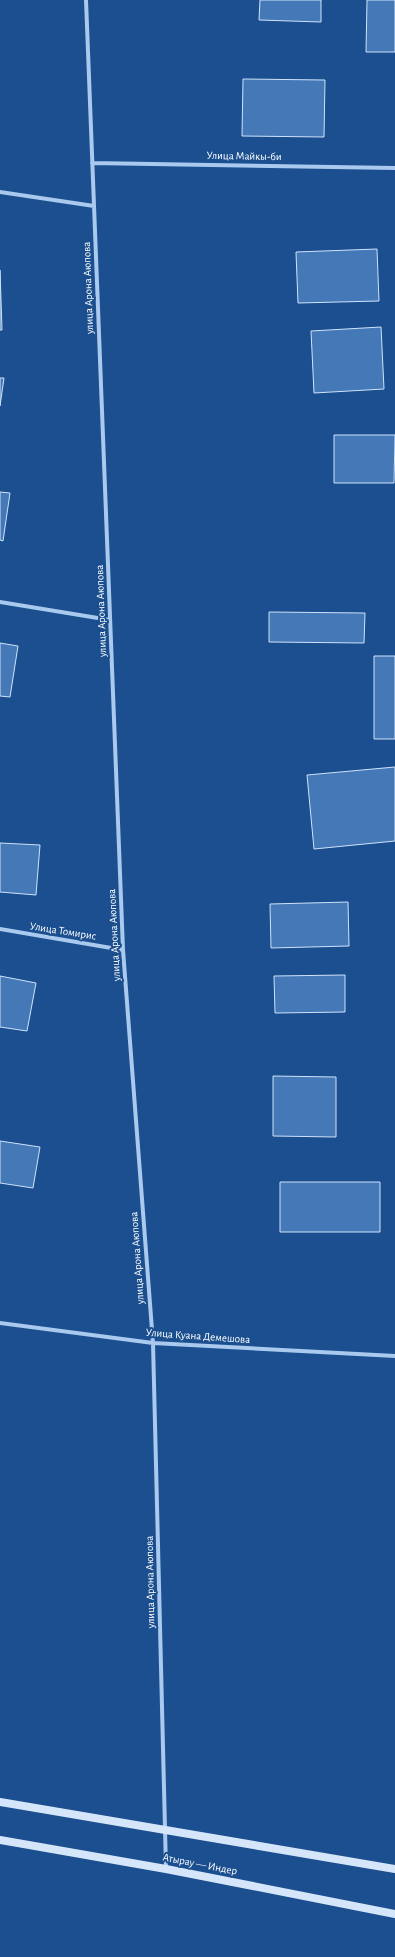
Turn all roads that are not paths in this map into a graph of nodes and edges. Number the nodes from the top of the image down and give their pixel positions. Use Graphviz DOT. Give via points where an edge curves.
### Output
graph roads {
  1 [pos="86,0"];
  2 [pos="92,163"];
  3 [pos="395,168"];
  4 [pos="0,192"];
  5 [pos="94,206"];
  6 [pos="0,602"];
  7 [pos="110,620"];
  8 [pos="0,929"];
  9 [pos="123,950"];
  10 [pos="0,1322"];
  11 [pos="153,1343"];
  12 [pos="395,1356"];
  13 [pos="0,1802"];
  14 [pos="165,1829"];
  15 [pos="0,1840"];
  16 [pos="166,1869"];
  17 [pos="395,1869"];
  18 [pos="395,1914"];
  1 -- 2 [label="street, улица Арона Аюпова"];
  2 -- 3 [label="street, Улица Майкы-би"];
  2 -- 5 [label="street, улица Арона Аюпова"];
  4 -- 5 [label="street"];
  5 -- 7 [label="street, улица Арона Аюпова"];
  6 -- 7 [label="street"];
  7 -- 9 [label="street, улица Арона Аюпова"];
  8 -- 9 [label="street, Улица Томирис"];
  9 -- 11 [label="street, улица Арона Аюпова"];
  10 -- 11 [label="street, Улица Куана Демешова"];
  11 -- 12 [label="street, Улица Куана Демешова"];
  11 -- 14 [label="street, улица Арона Аюпова"];
  13 -- 14 [label="main road"];
  14 -- 16 [label="street, улица Арона Аюпова"];
  14 -- 17 [label="main road"];
  15 -- 16 [label="main road, Атырау — Индер"];
  16 -- 18 [label="main road, Атырау — Индер"];
}
